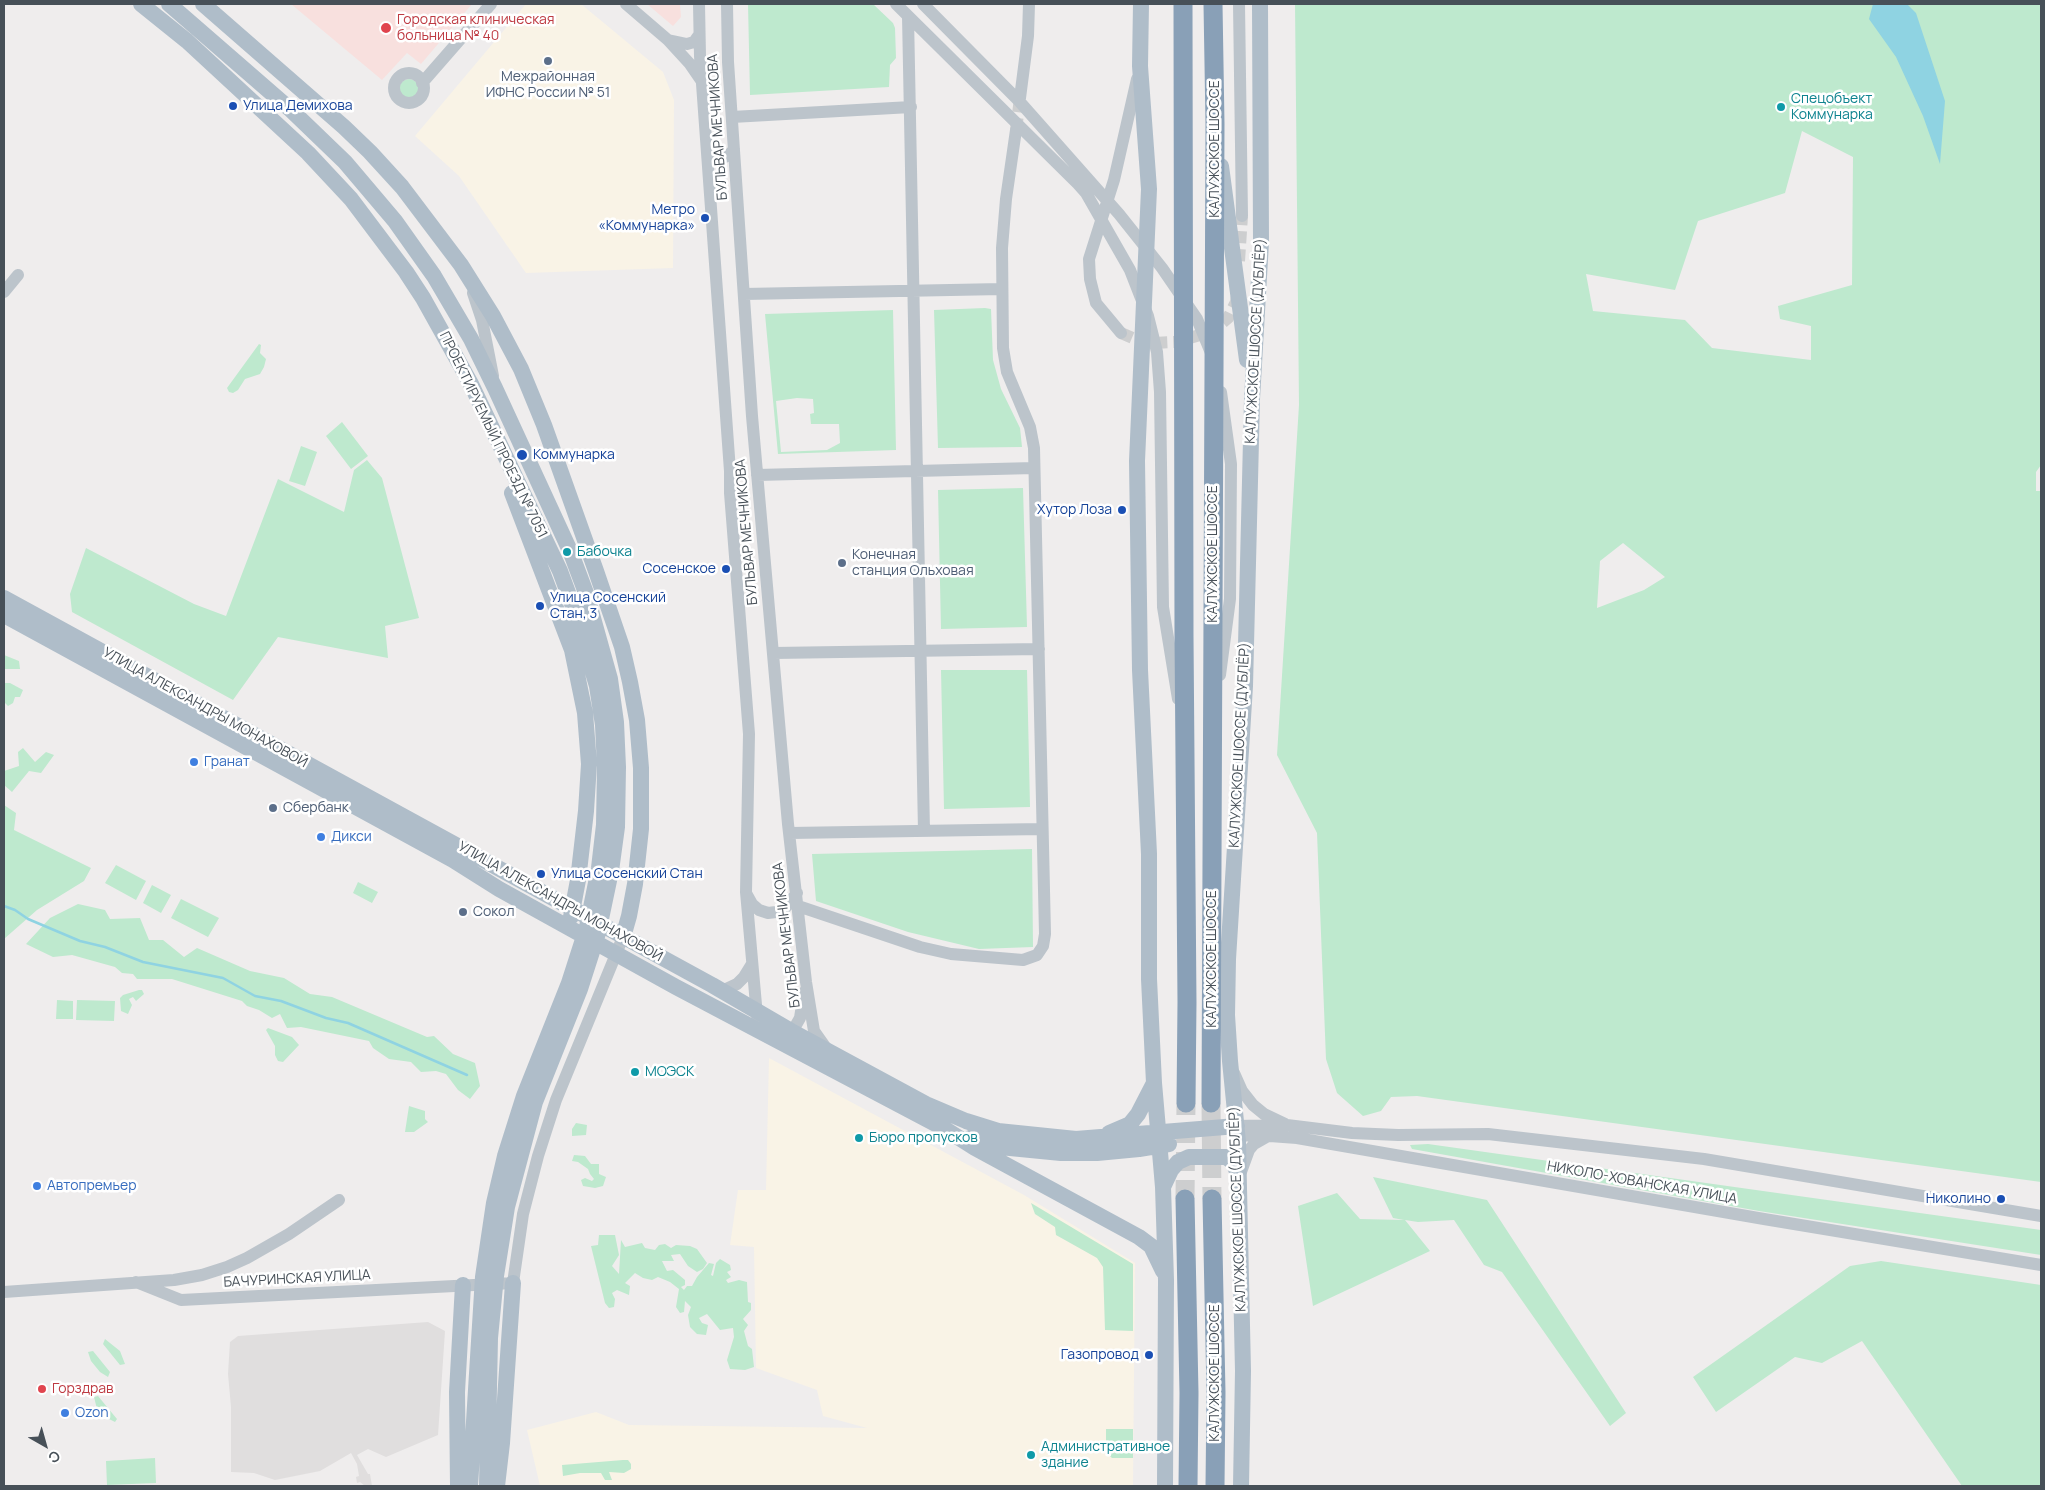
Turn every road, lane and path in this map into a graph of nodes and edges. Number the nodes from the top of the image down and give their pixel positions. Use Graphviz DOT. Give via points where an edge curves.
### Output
graph roads {
  1 [pos="141,4"];
  2 [pos="169,4"];
  3 [pos="203,4"];
  4 [pos="491,4"];
  5 [pos="626,4"];
  6 [pos="699,4"];
  7 [pos="726,4"];
  8 [pos="896,4"];
  9 [pos="923,4"];
  10 [pos="1029,4"];
  11 [pos="1141,4"];
  12 [pos="1182,4"];
  13 [pos="1213,4"];
  14 [pos="1239,4"];
  15 [pos="1260,4"];
  16 [pos="908,16"];
  17 [pos="700,34"];
  18 [pos="668,40"];
  19 [pos="936,44"];
  20 [pos="910,53"];
  21 [pos="1140,66"];
  22 [pos="702,82"];
  23 [pos="422,83"];
  24 [pos="1020,98"];
  25 [pos="911,108"];
  26 [pos="732,117"];
  27 [pos="1216,124"];
  28 [pos="1016,130"];
  29 [pos="734,149"];
  30 [pos="707,151"];
  31 [pos="1242,216"];
  32 [pos="461,265"];
  33 [pos="18,275"];
  34 [pos="1002,289"];
  35 [pos="914,290"];
  36 [pos="4,292"];
  37 [pos="744,294"];
  38 [pos="1121,333"];
  39 [pos="496,388"];
  40 [pos="1252,399"];
  41 [pos="494,434"];
  42 [pos="1034,468"];
  43 [pos="917,470"];
  44 [pos="757,475"];
  45 [pos="4,598"];
  46 [pos="4,614"];
  47 [pos="1039,649"];
  48 [pos="920,650"];
  49 [pos="774,653"];
  50 [pos="1212,738"];
  51 [pos="1185,744"];
  52 [pos="612,767"];
  53 [pos="1042,829"];
  54 [pos="924,831"];
  55 [pos="790,833"];
  56 [pos="746,892"];
  57 [pos="797,893"];
  58 [pos="798,906"];
  59 [pos="573,909"];
  60 [pos="568,927"];
  61 [pos="623,937"];
  62 [pos="617,954"];
  63 [pos="752,964"];
  64 [pos="806,982"];
  65 [pos="722,991"];
  66 [pos="756,1011"];
  67 [pos="791,1031"];
  68 [pos="764,1033"];
  69 [pos="828,1051"];
  70 [pos="1230,1061"];
  71 [pos="1154,1083"];
  72 [pos="1186,1103"];
  73 [pos="1212,1103"];
  74 [pos="1287,1125"];
  75 [pos="945,1130"];
  76 [pos="1238,1131"];
  77 [pos="1268,1136"];
  78 [pos="1092,1138"];
  79 [pos="1159,1139"];
  80 [pos="1138,1142"];
  81 [pos="1239,1176"];
  82 [pos="1163,1187"];
  83 [pos="1185,1199"];
  84 [pos="1212,1199"];
  85 [pos="339,1200"];
  86 [pos="2041,1216"];
  87 [pos="2041,1265"];
  88 [pos="1166,1280"];
  89 [pos="136,1282"];
  90 [pos="513,1283"];
  91 [pos="463,1285"];
  92 [pos="4,1292"];
  93 [pos="481,1393"];
  94 [pos="458,1486"];
  95 [pos="470,1486"];
  96 [pos="487,1486"];
  97 [pos="497,1486"];
  98 [pos="1165,1486"];
  99 [pos="1188,1486"];
  100 [pos="1215,1486"];
  101 [pos="1241,1486"];
  1 -- 41 [label="main road, ПРОЕКТИРУЕМЫЙ ПРОЕЗД № 7051" via="282,127 351,199 423,298 471,384"];
  2 -- 39 [label="main road, ПРОЕКТИРУЕМЫЙ ПРОЕЗД № 7051" via="291,110 345,162 396,221 434,276"];
  3 -- 32 [label="main road" via="370,152 419,207"];
  4 -- 23 [label="street"];
  5 -- 18 [label="street"];
  6 -- 17 [label="street, БУЛЬВАР МЕЧНИКОВА"];
  7 -- 26 [label="street, БУЛЬВАР МЕЧНИКОВА"];
  8 -- 16 [label="street"];
  9 -- 50 [label="street" via="1019,101 1162,268 1196,319 1218,371 1231,464 1230,599"];
  10 -- 24 [label="street"];
  11 -- 21 [label="main road"];
  12 -- 51 [label="highway, КАЛУЖСКОЕ ШОССЕ"];
  13 -- 27 [label="highway, КАЛУЖСКОЕ ШОССЕ"];
  14 -- 31 [label="street"];
  15 -- 40 [label="main road, КАЛУЖСКОЕ ШОССЕ (ДУБЛЁР)" via="1261,242"];
  16 -- 19 [label="street"];
  16 -- 20 [label="street"];
  17 -- 18 [label="street" via="694,42 687,44"];
  17 -- 22 [label="street, БУЛЬВАР МЕЧНИКОВА"];
  18 -- 22 [label="street"];
  19 -- 20 [label="street" via="920,46"];
  19 -- 51 [label="street" via="1086,193 1130,270 1148,316 1157,352 1160,392 1163,606"];
  20 -- 25 [label="street"];
  21 -- 38 [label="street" via="1114,180 1089,259 1096,303"];
  21 -- 71 [label="main road" via="1149,189 1137,461 1140,670 1150,854 1149,979"];
  22 -- 30 [label="street, БУЛЬВАР МЕЧНИКОВА"];
  25 -- 26 [label="street"];
  25 -- 35 [label="street"];
  26 -- 29 [label="street, БУЛЬВАР МЕЧНИКОВА"];
  27 -- 40 [label="main road"];
  27 -- 50 [label="highway, КАЛУЖСКОЕ ШОССЕ"];
  28 -- 34 [label="street" via="1004,220"];
  29 -- 30 [label="street" via="721,158 713,157"];
  29 -- 37 [label="street, БУЛЬВАР МЕЧНИКОВА"];
  30 -- 56 [label="street, БУЛЬВАР МЕЧНИКОВА" via="749,734"];
  32 -- 39 [label="street" via="482,320"];
  32 -- 61 [label="main road" via="510,346 533,395 616,630 630,682 642,768 641,829 630,916"];
  33 -- 36 [label="street"];
  34 -- 35 [label="street"];
  34 -- 42 [label="street" via="1005,365 1030,427"];
  35 -- 37 [label="street"];
  35 -- 43 [label="street"];
  37 -- 44 [label="street, БУЛЬВАР МЕЧНИКОВА"];
  39 -- 52 [label="main road, ПРОЕКТИРУЕМЫЙ ПРОЕЗД № 7051" via="586,593 610,679 616,722"];
  40 -- 70 [label="main road, КАЛУЖСКОЕ ШОССЕ (ДУБЛЁР)" via="1245,686 1228,959"];
  41 -- 52 [label="main road, ПРОЕКТИРУЕМЫЙ ПРОЕЗД № 7051" via="560,571 574,609 597,686"];
  41 -- 59 [label="main road" via="511,490 572,650 585,712 589,764 587,802"];
  42 -- 43 [label="street"];
  42 -- 47 [label="street"];
  43 -- 44 [label="street"];
  43 -- 48 [label="street"];
  44 -- 49 [label="street, БУЛЬВАР МЕЧНИКОВА"];
  45 -- 59 [label="main road, УЛИЦА АЛЕКСАНДРЫ МОНАХОВОЙ"];
  46 -- 60 [label="main road, УЛИЦА АЛЕКСАНДРЫ МОНАХОВОЙ" via="430,847"];
  47 -- 48 [label="street"];
  47 -- 53 [label="street"];
  48 -- 49 [label="street"];
  48 -- 54 [label="street"];
  49 -- 55 [label="street, БУЛЬВАР МЕЧНИКОВА"];
  50 -- 73 [label="highway, КАЛУЖСКОЕ ШОССЕ"];
  51 -- 72 [label="highway, КАЛУЖСКОЕ ШОССЕ"];
  52 -- 93 [label="main road" via="617,827 611,871 598,933 580,989 535,1102 507,1207"];
  53 -- 54 [label="street"];
  53 -- 58 [label="street" via="1045,941 1040,953 1029,959 1016,961 935,951"];
  54 -- 55 [label="street"];
  55 -- 57 [label="street, БУЛЬВАР МЕЧНИКОВА"];
  56 -- 57 [label="street" via="752,904 768,913 785,908"];
  56 -- 63 [label="street, БУЛЬВАР МЕЧНИКОВА"];
  57 -- 58 [label="street, БУЛЬВАР МЕЧНИКОВА"];
  58 -- 64 [label="street, БУЛЬВАР МЕЧНИКОВА"];
  59 -- 60 [label="main road"];
  59 -- 61 [label="main road, УЛИЦА АЛЕКСАНДРЫ МОНАХОВОЙ"];
  60 -- 62 [label="main road, УЛИЦА АЛЕКСАНДРЫ МОНАХОВОЙ"];
  61 -- 62 [label="street"];
  61 -- 65 [label="main road, УЛИЦА АЛЕКСАНДРЫ МОНАХОВОЙ"];
  62 -- 68 [label="main road, УЛИЦА АЛЕКСАНДРЫ МОНАХОВОЙ"];
  62 -- 90 [label="street" via="556,1100 538,1156 523,1214"];
  63 -- 65 [label="street" via="744,977"];
  63 -- 66 [label="street, БУЛЬВАР МЕЧНИКОВА"];
  64 -- 67 [label="street" via="800,1018"];
  64 -- 69 [label="street, БУЛЬВАР МЕЧНИКОВА" via="814,1031"];
  65 -- 66 [label="main road, УЛИЦА АЛЕКСАНДРЫ МОНАХОВОЙ"];
  66 -- 67 [label="main road, УЛИЦА АЛЕКСАНДРЫ МОНАХОВОЙ"];
  66 -- 68 [label="street, БУЛЬВАР МЕЧНИКОВА"];
  67 -- 68 [label="street" via="785,1036"];
  67 -- 69 [label="main road, УЛИЦА АЛЕКСАНДРЫ МОНАХОВОЙ"];
  68 -- 75 [label="main road, УЛИЦА АЛЕКСАНДРЫ МОНАХОВОЙ"];
  69 -- 78 [label="main road, УЛИЦА АЛЕКСАНДРЫ МОНАХОВОЙ" via="926,1104 966,1121 998,1131 1034,1136"];
  70 -- 74 [label="street" via="1242,1091 1253,1105"];
  70 -- 76 [label="main road, КАЛУЖСКОЕ ШОССЕ (ДУБЛЁР)"];
  71 -- 78 [label="main road" via="1130,1124"];
  71 -- 79 [label="main road"];
  74 -- 76 [label="street, НИКОЛО-ХОВАНСКАЯ УЛИЦА"];
  74 -- 86 [label="street, НИКОЛО-ХОВАНСКАЯ УЛИЦА" via="1369,1134 1488,1134 1704,1159"];
  75 -- 80 [label="main road, УЛИЦА АЛЕКСАНДРЫ МОНАХОВОЙ" via="1000,1146 1036,1152 1096,1153"];
  75 -- 88 [label="main road, УЛИЦА АЛЕКСАНДРЫ МОНАХОВОЙ" via="1139,1237 1151,1246"];
  76 -- 77 [label="street, НИКОЛО-ХОВАНСКАЯ УЛИЦА"];
  76 -- 79 [label="main road" via="1198,1139"];
  76 -- 81 [label="main road, КАЛУЖСКОЕ ШОССЕ (ДУБЛЁР)"];
  77 -- 81 [label="street" via="1249,1150"];
  77 -- 87 [label="street, НИКОЛО-ХОВАНСКАЯ УЛИЦА" via="1297,1138"];
  78 -- 80 [label="main road, УЛИЦА АЛЕКСАНДРЫ МОНАХОВОЙ"];
  79 -- 80 [label="main road"];
  79 -- 82 [label="main road"];
  81 -- 82 [label="main road" via="1233,1162 1226,1157 1189,1156 1171,1170"];
  81 -- 101 [label="main road, КАЛУЖСКОЕ ШОССЕ (ДУБЛЁР)"];
  82 -- 88 [label="main road"];
  83 -- 99 [label="highway, КАЛУЖСКОЕ ШОССЕ"];
  84 -- 100 [label="highway, КАЛУЖСКОЕ ШОССЕ"];
  85 -- 89 [label="street, БАЧУРИНСКАЯ УЛИЦА" via="289,1234 227,1267 174,1280"];
  88 -- 98 [label="main road"];
  89 -- 91 [label="street, БАЧУРИНСКАЯ УЛИЦА" via="182,1300"];
  89 -- 92 [label="street, БАЧУРИНСКАЯ УЛИЦА"];
  90 -- 91 [label="street, БАЧУРИНСКАЯ УЛИЦА"];
  90 -- 97 [label="main road"];
  91 -- 94 [label="main road" via="457,1392"];
  93 -- 95 [label="main road"];
  93 -- 96 [label="main road"];
}
